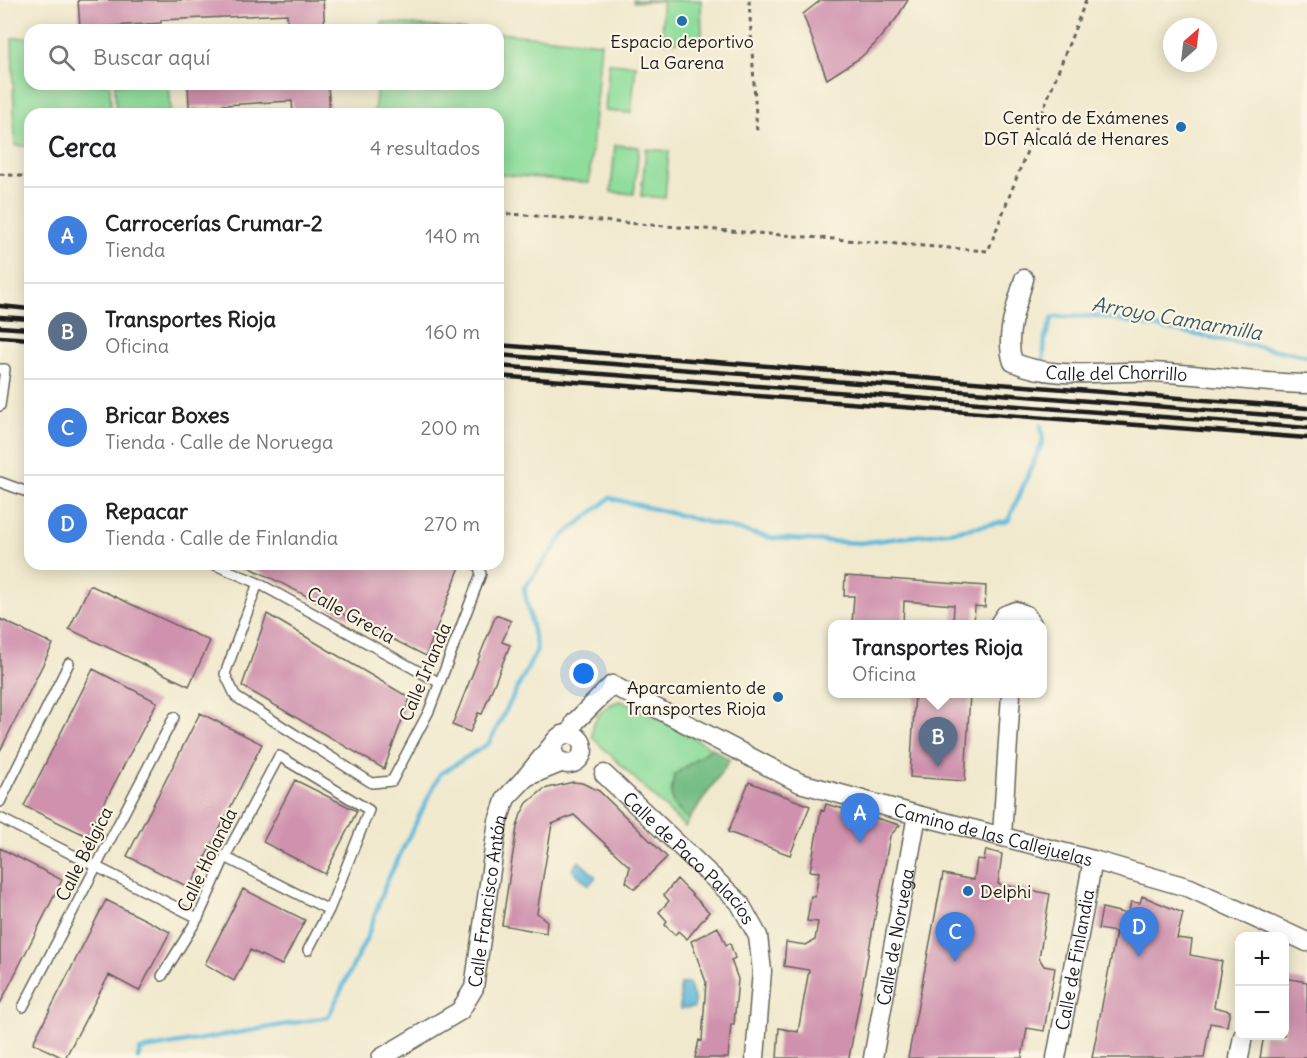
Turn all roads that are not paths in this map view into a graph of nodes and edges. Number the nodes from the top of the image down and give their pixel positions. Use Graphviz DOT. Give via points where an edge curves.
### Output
graph roads {
  1 [pos="1024,279"];
  2 [pos="2,369"];
  3 [pos="1307,384"];
  4 [pos="0,406"];
  5 [pos="0,482"];
  6 [pos="24,491"];
  7 [pos="227,570"];
  8 [pos="480,570"];
  9 [pos="258,583"];
  10 [pos="1002,620"];
  11 [pos="1029,620"];
  12 [pos="69,663"];
  13 [pos="440,683"];
  14 [pos="1011,698"];
  15 [pos="174,717"];
  16 [pos="564,736"];
  17 [pos="573,758"];
  18 [pos="526,777"];
  19 [pos="0,802"];
  20 [pos="917,815"];
  21 [pos="0,818"];
  22 [pos="1002,836"];
  23 [pos="225,857"];
  24 [pos="1093,860"];
  25 [pos="96,866"];
  26 [pos="329,910"];
  27 [pos="198,918"];
  28 [pos="1264,930"];
  29 [pos="1307,942"];
  30 [pos="308,950"];
  31 [pos="162,976"];
  32 [pos="23,1007"];
  33 [pos="1242,1040"];
  34 [pos="381,1058"];
  35 [pos="755,1058"];
  36 [pos="873,1058"];
  37 [pos="1056,1058"];
  38 [pos="1239,1058"];
  1 -- 3 [label="street, Calle del Chorrillo" via="1009,352 1013,362 1031,370 1150,372"];
  2 -- 4 [label="lane"];
  5 -- 6 [label="lane"];
  7 -- 9 [label="lane, Calle Grecia"];
  8 -- 13 [label="lane, Calle Irlanda"];
  9 -- 13 [label="lane, Calle Grecia"];
  9 -- 13 [label="lane, Calle Irlanda" via="225,674 236,697 372,783 392,781"];
  10 -- 11 [label="street" via="1016,611"];
  12 -- 19 [label="lane"];
  14 -- 22 [label="street"];
  15 -- 25 [label="lane, Calle Bélgica"];
  16 -- 17 [label="street" via="578,737"];
  16 -- 17 [label="street" via="554,743 554,752 559,760"];
  16 -- 18 [label="street, Calle Francisco Antón"];
  16 -- 20 [label="street, Camino de las Callejuelas" via="612,685 800,783"];
  17 -- 18 [label="street"];
  17 -- 35 [label="street, Calle de Paco Palacios" via="604,774 739,902 758,936 762,971"];
  18 -- 34 [label="street, Calle Francisco Antón" via="506,798 498,821 474,988 460,1011"];
  20 -- 22 [label="street, Camino de las Callejuelas"];
  20 -- 36 [label="street, Calle de Noruega"];
  21 -- 25 [label="lane"];
  22 -- 24 [label="street, Camino de las Callejuelas"];
  23 -- 26 [label="lane"];
  23 -- 26 [label="lane, Calle Holanda" via="279,756 369,810"];
  23 -- 27 [label="lane, Calle Holanda"];
  24 -- 28 [label="street, Camino de las Callejuelas" via="1190,888"];
  24 -- 37 [label="street, Calle de Finlandia"];
  25 -- 27 [label="lane"];
  25 -- 32 [label="lane, Calle Bélgica"];
  26 -- 30 [label="lane"];
  27 -- 31 [label="lane, Calle Holanda"];
  28 -- 29 [label="street, Camino de las Callejuelas"];
  33 -- 38 [label="street"];
}
